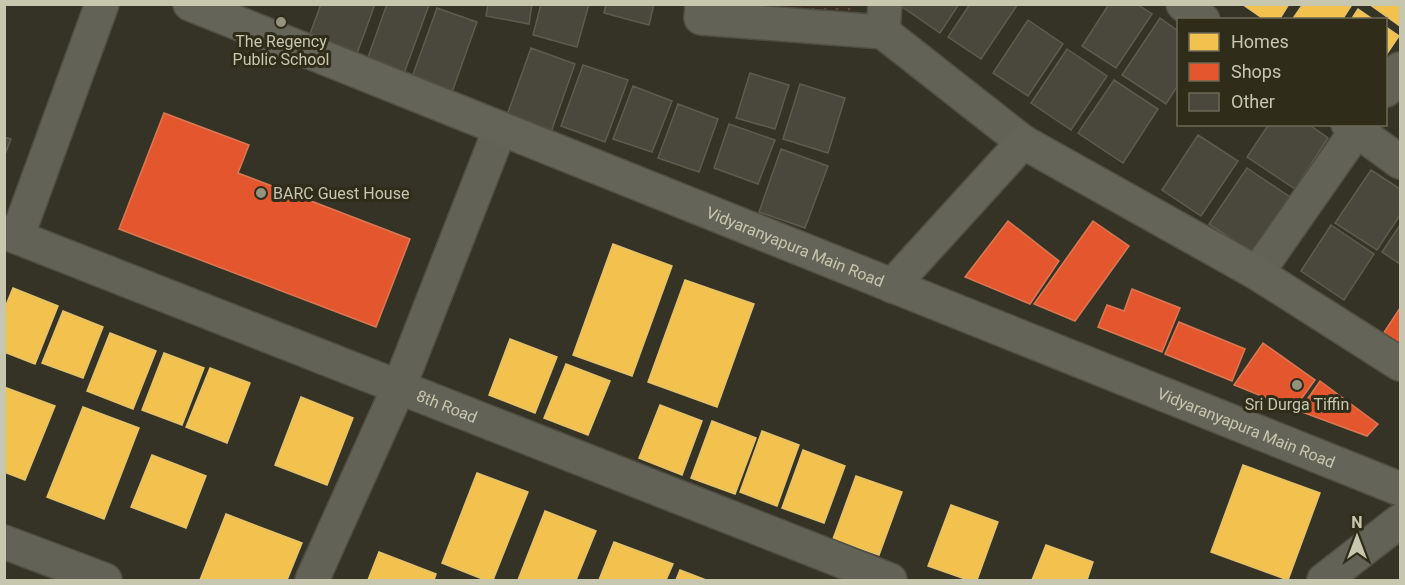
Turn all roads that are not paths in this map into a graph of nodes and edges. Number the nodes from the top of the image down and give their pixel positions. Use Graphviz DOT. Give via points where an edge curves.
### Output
graph roads {
  1 [pos="102,4"];
  2 [pos="190,4"];
  3 [pos="702,4"];
  4 [pos="1183,4"];
  5 [pos="884,18"];
  6 [pos="1200,18"];
  7 [pos="1401,69"];
  8 [pos="1387,89"];
  9 [pos="1356,127"];
  10 [pos="500,129"];
  11 [pos="1023,142"];
  12 [pos="1401,162"];
  13 [pos="11,234"];
  14 [pos="1257,273"];
  15 [pos="892,286"];
  16 [pos="1401,363"];
  17 [pos="399,387"];
  18 [pos="1401,489"];
  19 [pos="1401,520"];
  20 [pos="4,542"];
  21 [pos="105,580"];
  22 [pos="312,580"];
  23 [pos="890,580"];
  24 [pos="1324,580"];
  1 -- 13 [label="street"];
  2 -- 10 [label="main road, Vidyaranyapura Main Road"];
  3 -- 5 [label="street" via="701,18"];
  4 -- 6 [label="street"];
  5 -- 11 [label="street"];
  7 -- 8 [label="street"];
  9 -- 12 [label="street"];
  9 -- 14 [label="street"];
  10 -- 15 [label="main road, Vidyaranyapura Main Road"];
  10 -- 17 [label="street"];
  11 -- 14 [label="main road"];
  11 -- 15 [label="main road"];
  13 -- 17 [label="street, 8th Road"];
  14 -- 16 [label="main road"];
  15 -- 18 [label="main road, Vidyaranyapura Main Road"];
  17 -- 22 [label="street"];
  17 -- 23 [label="street, 8th Road"];
  19 -- 24 [label="street"];
  20 -- 21 [label="street"];
}
